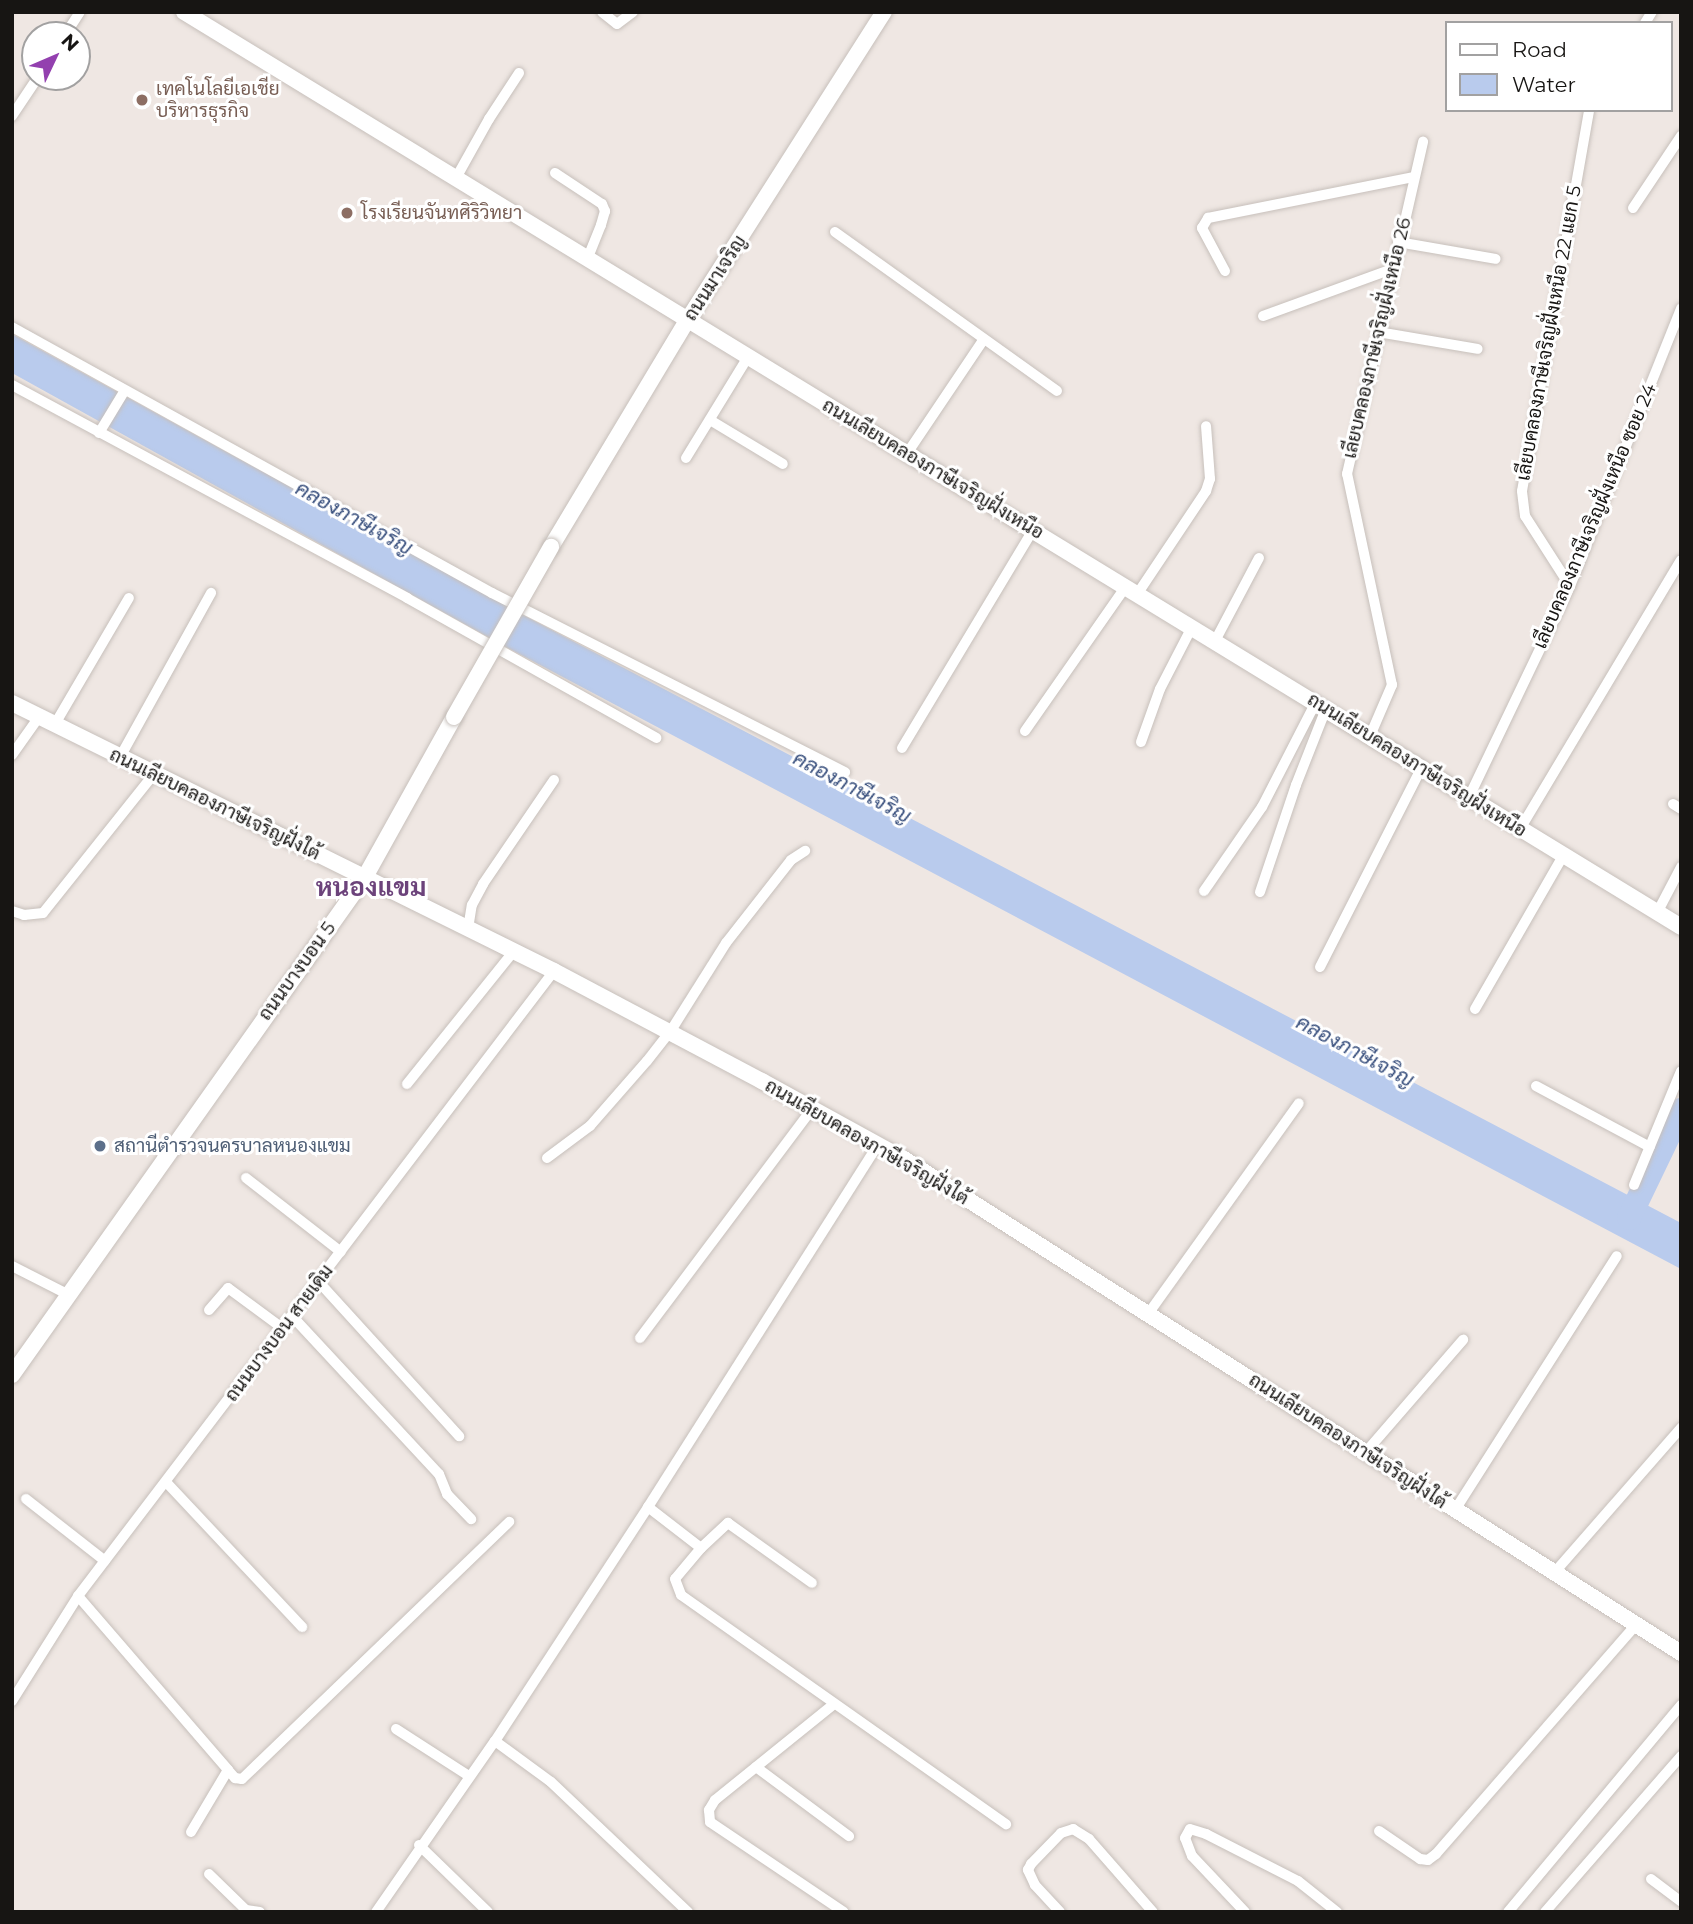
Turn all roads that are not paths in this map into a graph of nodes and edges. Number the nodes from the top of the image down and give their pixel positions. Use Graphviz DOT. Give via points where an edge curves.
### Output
graph roads {
  1 [pos="184,12"];
  2 [pos="602,12"];
  3 [pos="633,12"];
  4 [pos="884,12"];
  5 [pos="519,73"];
  6 [pos="28,91"];
  7 [pos="1589,112"];
  8 [pos="12,116"];
  9 [pos="1681,136"];
  10 [pos="1423,142"];
  11 [pos="555,173"];
  12 [pos="1413,177"];
  13 [pos="456,178"];
  14 [pos="1633,208"];
  15 [pos="835,232"];
  16 [pos="1398,242"];
  17 [pos="587,259"];
  18 [pos="1496,259"];
  19 [pos="1392,269"];
  20 [pos="1225,271"];
  21 [pos="1681,308"];
  22 [pos="1262,316"];
  23 [pos="687,321"];
  24 [pos="12,327"];
  25 [pos="1378,332"];
  26 [pos="984,339"];
  27 [pos="1478,349"];
  28 [pos="748,358"];
  29 [pos="12,385"];
  30 [pos="1057,391"];
  31 [pos="124,392"];
  32 [pos="710,420"];
  33 [pos="1206,426"];
  34 [pos="101,430"];
  35 [pos="908,452"];
  36 [pos="685,458"];
  37 [pos="783,464"];
  38 [pos="1033,530"];
  39 [pos="551,547"];
  40 [pos="1259,558"];
  41 [pos="1681,560"];
  42 [pos="1570,586"];
  43 [pos="1132,589"];
  44 [pos="211,593"];
  45 [pos="129,598"];
  46 [pos="1192,627"];
  47 [pos="1215,641"];
  48 [pos="12,703"];
  49 [pos="1321,706"];
  50 [pos="39,717"];
  51 [pos="55,724"];
  52 [pos="1025,731"];
  53 [pos="1370,736"];
  54 [pos="656,738"];
  55 [pos="1141,742"];
  56 [pos="902,748"];
  57 [pos="12,755"];
  58 [pos="119,759"];
  59 [pos="1422,768"];
  60 [pos="845,772"];
  61 [pos="153,775"];
  62 [pos="554,780"];
  63 [pos="1469,797"];
  64 [pos="1520,829"];
  65 [pos="805,850"];
  66 [pos="1563,856"];
  67 [pos="1681,867"];
  68 [pos="365,877"];
  69 [pos="1205,891"];
  70 [pos="1261,892"];
  71 [pos="12,911"];
  72 [pos="1657,912"];
  73 [pos="1681,927"];
  74 [pos="468,929"];
  75 [pos="513,952"];
  76 [pos="1320,967"];
  77 [pos="554,971"];
  78 [pos="1475,1009"];
  79 [pos="670,1032"];
  80 [pos="1681,1071"];
  81 [pos="407,1084"];
  82 [pos="1536,1086"];
  83 [pos="1299,1103"];
  84 [pos="813,1108"];
  85 [pos="878,1145"];
  86 [pos="1650,1147"];
  87 [pos="547,1158"];
  88 [pos="246,1178"];
  89 [pos="1634,1185"];
  90 [pos="341,1252"];
  91 [pos="1617,1256"];
  92 [pos="12,1266"];
  93 [pos="318,1281"];
  94 [pos="69,1295"];
  95 [pos="209,1310"];
  96 [pos="1149,1314"];
  97 [pos="292,1316"];
  98 [pos="282,1328"];
  99 [pos="640,1338"];
  100 [pos="1463,1340"];
  101 [pos="12,1375"];
  102 [pos="1681,1428"];
  103 [pos="459,1436"];
  104 [pos="1365,1453"];
  105 [pos="166,1482"];
  106 [pos="26,1499"];
  107 [pos="648,1507"];
  108 [pos="1455,1510"];
  109 [pos="471,1519"];
  110 [pos="509,1522"];
  111 [pos="701,1548"];
  112 [pos="105,1561"];
  113 [pos="1553,1573"];
  114 [pos="812,1583"];
  115 [pos="78,1596"];
  116 [pos="1636,1625"];
  117 [pos="302,1627"];
  118 [pos="1681,1653"];
  119 [pos="12,1701"];
  120 [pos="834,1704"];
  121 [pos="1681,1705"];
  122 [pos="396,1729"];
  123 [pos="495,1741"];
  124 [pos="1681,1756"];
  125 [pos="756,1767"];
  126 [pos="228,1770"];
  127 [pos="469,1776"];
  128 [pos="1006,1824"];
  129 [pos="1379,1831"];
  130 [pos="191,1832"];
  131 [pos="849,1836"];
  132 [pos="419,1845"];
  133 [pos="209,1874"];
  134 [pos="1651,1880"];
  135 [pos="1681,1902"];
  136 [pos="260,1912"];
  137 [pos="376,1912"];
  138 [pos="488,1912"];
  139 [pos="688,1912"];
  140 [pos="844,1912"];
  141 [pos="1060,1912"];
  142 [pos="1153,1912"];
  143 [pos="1245,1912"];
  144 [pos="1337,1912"];
  145 [pos="1508,1912"];
  146 [pos="1545,1912"];
  1 -- 13 [label="main road, ถนนเลียบคลองภาษีเจริญฝั่งเหนือ"];
  2 -- 3 [label="street" via="617,24"];
  4 -- 23 [label="main road, ถนนมาเจริญ"];
  5 -- 13 [label="street"];
  6 -- 8 [label="street"];
  7 -- 42 [label="street, เลียบคลองภาษีเจริญฝั่งเหนือ 22 แยก 5" via="1522,491 1525,516"];
  9 -- 14 [label="street"];
  10 -- 12 [label="street, เลียบคลองภาษีเจริญฝั่งเหนือ 26"];
  11 -- 17 [label="street" via="602,204 605,211"];
  12 -- 16 [label="street, เลียบคลองภาษีเจริญฝั่งเหนือ 26"];
  12 -- 20 [label="street" via="1208,218 1202,228"];
  13 -- 17 [label="main road, ถนนเลียบคลองภาษีเจริญฝั่งเหนือ"];
  15 -- 26 [label="street"];
  16 -- 18 [label="street"];
  16 -- 19 [label="street, เลียบคลองภาษีเจริญฝั่งเหนือ 26"];
  17 -- 23 [label="main road, ถนนเลียบคลองภาษีเจริญฝั่งเหนือ"];
  19 -- 22 [label="street"];
  19 -- 25 [label="street, เลียบคลองภาษีเจริญฝั่งเหนือ 26"];
  21 -- 42 [label="street, เลียบคลองภาษีเจริญฝั่งเหนือ ซอย 24"];
  23 -- 28 [label="main road, ถนนเลียบคลองภาษีเจริญฝั่งเหนือ"];
  23 -- 39 [label="main road, ถนนมาเจริญ"];
  24 -- 31 [label="street"];
  25 -- 27 [label="street"];
  25 -- 53 [label="street, เลียบคลองภาษีเจริญฝั่งเหนือ 26" via="1347,474 1392,685"];
  26 -- 30 [label="street"];
  26 -- 35 [label="street"];
  28 -- 32 [label="street"];
  28 -- 35 [label="main road, ถนนเลียบคลองภาษีเจริญฝั่งเหนือ"];
  29 -- 34 [label="street"];
  31 -- 34 [label="street"];
  31 -- 60 [label="street" via="492,593"];
  32 -- 36 [label="street"];
  32 -- 37 [label="street"];
  33 -- 43 [label="street" via="1210,480 1206,491"];
  34 -- 54 [label="street"];
  35 -- 38 [label="main road, ถนนเลียบคลองภาษีเจริญฝั่งเหนือ"];
  38 -- 43 [label="main road, ถนนเลียบคลองภาษีเจริญฝั่งเหนือ"];
  38 -- 56 [label="street"];
  39 -- 68 [label="main road, ถนนบางบอน 5, bridge"];
  40 -- 47 [label="street"];
  41 -- 64 [label="street"];
  42 -- 63 [label="street, เลียบคลองภาษีเจริญฝั่งเหนือ ซอย 24"];
  43 -- 46 [label="main road, ถนนเลียบคลองภาษีเจริญฝั่งเหนือ"];
  43 -- 52 [label="street"];
  44 -- 58 [label="street"];
  45 -- 51 [label="street"];
  46 -- 47 [label="main road, ถนนเลียบคลองภาษีเจริญฝั่งเหนือ"];
  46 -- 55 [label="street" via="1160,690"];
  47 -- 49 [label="main road, ถนนเลียบคลองภาษีเจริญฝั่งเหนือ"];
  48 -- 50 [label="main road, ถนนเลียบคลองภาษีเจริญฝั่งใต้"];
  49 -- 53 [label="main road, ถนนเลียบคลองภาษีเจริญฝั่งเหนือ"];
  49 -- 69 [label="street" via="1262,807"];
  49 -- 70 [label="street"];
  50 -- 51 [label="main road, ถนนเลียบคลองภาษีเจริญฝั่งใต้"];
  50 -- 57 [label="street"];
  51 -- 58 [label="main road, ถนนเลียบคลองภาษีเจริญฝั่งใต้"];
  53 -- 59 [label="main road, ถนนเลียบคลองภาษีเจริญฝั่งเหนือ"];
  58 -- 61 [label="main road, ถนนเลียบคลองภาษีเจริญฝั่งใต้"];
  59 -- 63 [label="main road, ถนนเลียบคลองภาษีเจริญฝั่งเหนือ"];
  59 -- 76 [label="street"];
  61 -- 68 [label="main road, ถนนเลียบคลองภาษีเจริญฝั่งใต้"];
  61 -- 71 [label="street" via="43,913"];
  62 -- 74 [label="street" via="483,884 471,905"];
  63 -- 64 [label="main road, ถนนเลียบคลองภาษีเจริญฝั่งเหนือ"];
  64 -- 66 [label="main road, ถนนเลียบคลองภาษีเจริญฝั่งเหนือ"];
  65 -- 79 [label="street" via="791,860 726,943"];
  66 -- 72 [label="main road, ถนนเลียบคลองภาษีเจริญฝั่งเหนือ"];
  66 -- 78 [label="street"];
  67 -- 72 [label="street"];
  68 -- 74 [label="main road, ถนนเลียบคลองภาษีเจริญฝั่งใต้"];
  68 -- 94 [label="main road, ถนนบางบอน 5"];
  72 -- 73 [label="main road, ถนนเลียบคลองภาษีเจริญฝั่งเหนือ"];
  74 -- 75 [label="main road, ถนนเลียบคลองภาษีเจริญฝั่งใต้"];
  75 -- 77 [label="main road, ถนนเลียบคลองภาษีเจริญฝั่งใต้"];
  75 -- 81 [label="street"];
  77 -- 79 [label="main road, ถนนเลียบคลองภาษีเจริญฝั่งใต้"];
  77 -- 90 [label="street, ถนนบางบอน สายเดิม"];
  79 -- 84 [label="main road, ถนนเลียบคลองภาษีเจริญฝั่งใต้"];
  79 -- 87 [label="street" via="590,1126"];
  80 -- 86 [label="street"];
  82 -- 86 [label="street"];
  83 -- 96 [label="street"];
  84 -- 85 [label="main road, ถนนเลียบคลองภาษีเจริญฝั่งใต้"];
  84 -- 99 [label="street"];
  85 -- 96 [label="main road, ถนนเลียบคลองภาษีเจริญฝั่งใต้"];
  85 -- 107 [label="street"];
  86 -- 89 [label="street"];
  88 -- 90 [label="street"];
  90 -- 93 [label="street, ถนนบางบอน สายเดิม"];
  91 -- 108 [label="street"];
  92 -- 94 [label="street"];
  93 -- 97 [label="street, ถนนบางบอน สายเดิม"];
  93 -- 103 [label="street"];
  94 -- 101 [label="main road, ถนนบางบอน 5"];
  95 -- 98 [label="street" via="228,1288"];
  96 -- 104 [label="main road, ถนนเลียบคลองภาษีเจริญฝั่งใต้"];
  97 -- 98 [label="street, ถนนบางบอน สายเดิม"];
  97 -- 109 [label="street" via="439,1474 447,1494"];
  98 -- 105 [label="street, ถนนบางบอน สายเดิม"];
  100 -- 104 [label="street"];
  102 -- 113 [label="street"];
  104 -- 108 [label="main road, ถนนเลียบคลองภาษีเจริญฝั่งใต้"];
  105 -- 112 [label="street, ถนนบางบอน สายเดิม"];
  105 -- 117 [label="street"];
  106 -- 112 [label="street"];
  107 -- 111 [label="street"];
  107 -- 123 [label="street"];
  108 -- 113 [label="main road, ถนนเลียบคลองภาษีเจริญฝั่งใต้"];
  110 -- 126 [label="street" via="248,1776 236,1778"];
  111 -- 114 [label="street" via="728,1523"];
  111 -- 120 [label="street" via="675,1579 681,1595"];
  112 -- 115 [label="street, ถนนบางบอน สายเดิม"];
  113 -- 116 [label="main road, ถนนเลียบคลองภาษีเจริญฝั่งใต้"];
  115 -- 119 [label="street, ถนนบางบอน สายเดิม"];
  115 -- 126 [label="street"];
  116 -- 118 [label="main road, ถนนเลียบคลองภาษีเจริญฝั่งใต้"];
  116 -- 129 [label="street" via="1436,1854 1420,1859"];
  120 -- 125 [label="street"];
  120 -- 128 [label="street"];
  121 -- 145 [label="street"];
  122 -- 127 [label="street"];
  123 -- 127 [label="street"];
  123 -- 139 [label="street" via="551,1782"];
  124 -- 146 [label="street"];
  125 -- 131 [label="street"];
  125 -- 140 [label="street" via="715,1800 709,1810 710,1822"];
  126 -- 130 [label="street"];
  127 -- 132 [label="street"];
  132 -- 137 [label="street"];
  132 -- 138 [label="street"];
  133 -- 136 [label="street" via="246,1910"];
  134 -- 135 [label="street"];
  141 -- 142 [label="street" via="1035,1885 1028,1870 1061,1833 1073,1829 1089,1839"];
  143 -- 144 [label="street" via="1192,1856 1185,1838 1189,1829 1298,1881"];
}
